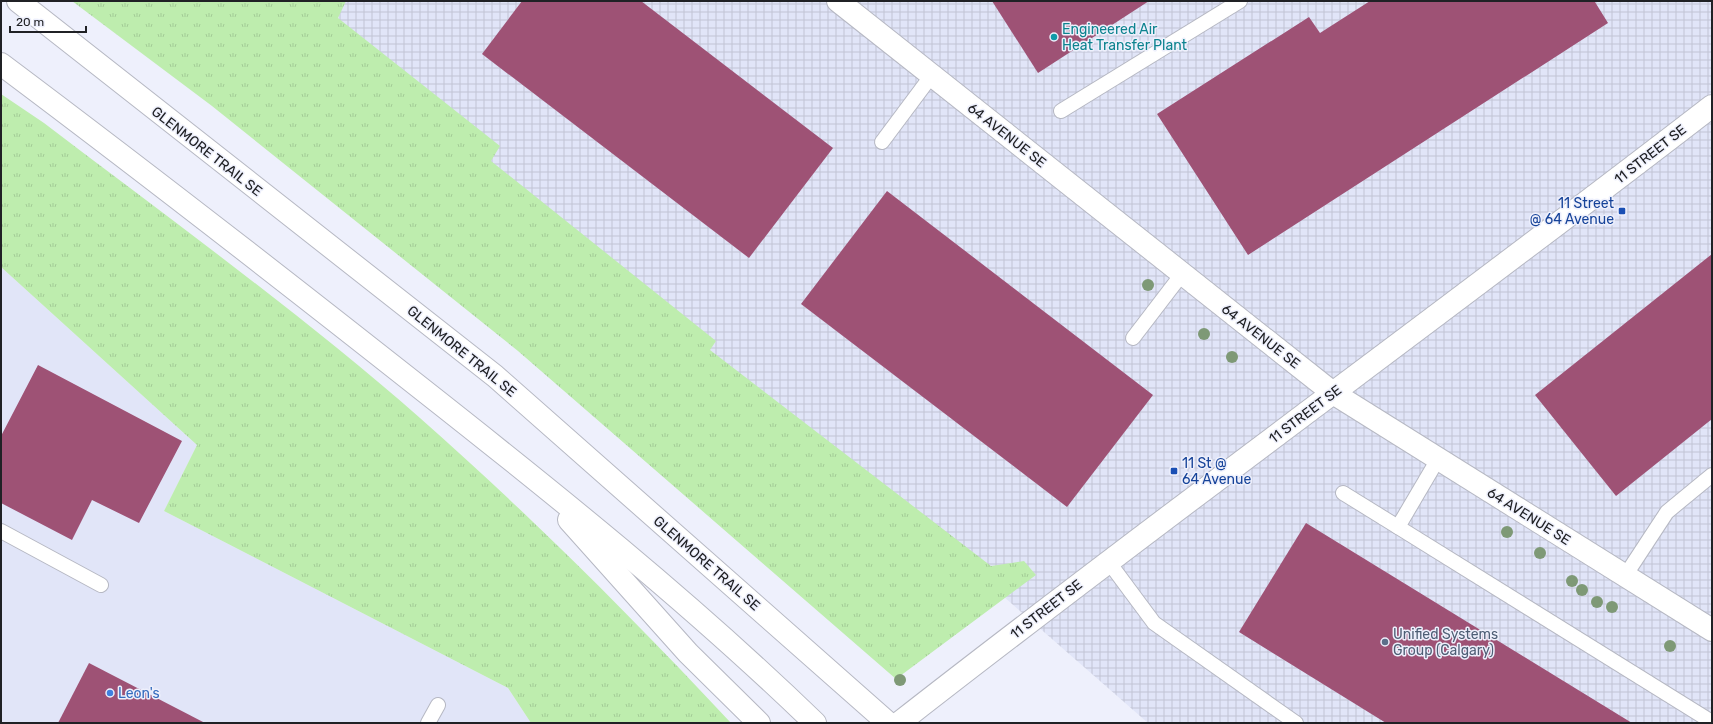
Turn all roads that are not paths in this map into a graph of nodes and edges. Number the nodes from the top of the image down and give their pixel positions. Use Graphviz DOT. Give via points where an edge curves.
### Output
graph roads {
  1 [pos="18,1"];
  2 [pos="838,1"];
  3 [pos="1240,1"];
  4 [pos="1,64"];
  5 [pos="932,75"];
  6 [pos="1712,106"];
  7 [pos="1061,111"];
  8 [pos="882,142"];
  9 [pos="1182,274"];
  10 [pos="1133,338"];
  11 [pos="1333,393"];
  12 [pos="1438,459"];
  13 [pos="524,470"];
  14 [pos="1712,475"];
  15 [pos="1343,493"];
  16 [pos="1398,527"];
  17 [pos="1,531"];
  18 [pos="1108,561"];
  19 [pos="1624,576"];
  20 [pos="101,585"];
  21 [pos="1712,630"];
  22 [pos="438,704"];
  23 [pos="809,718"];
  24 [pos="1712,722"];
  25 [pos="428,723"];
  26 [pos="758,723"];
  27 [pos="888,723"];
  28 [pos="899,723"];
  29 [pos="1296,723"];
  1 -- 27 [label="main road, GLENMORE TRAIL SE" via="495,376"];
  2 -- 5 [label="main road, 64 AVENUE SE"];
  3 -- 7 [label="lane"];
  4 -- 13 [label="main road" via="164,187"];
  5 -- 8 [label="lane"];
  5 -- 9 [label="main road, 64 AVENUE SE"];
  6 -- 11 [label="main road, 11 STREET SE"];
  9 -- 10 [label="lane"];
  9 -- 11 [label="main road, 64 AVENUE SE"];
  11 -- 12 [label="main road, 64 AVENUE SE"];
  11 -- 18 [label="main road, 11 STREET SE"];
  12 -- 16 [label="lane"];
  12 -- 19 [label="main road, 64 AVENUE SE"];
  13 -- 23 [label="main road" via="642,566"];
  13 -- 26 [label="main road" via="688,653"];
  14 -- 19 [label="lane" via="1667,512"];
  15 -- 16 [label="lane"];
  16 -- 24 [label="lane"];
  17 -- 20 [label="lane"];
  18 -- 28 [label="main road, 11 STREET SE"];
  18 -- 29 [label="lane" via="1154,623"];
  19 -- 21 [label="main road, 64 AVENUE SE"];
  22 -- 25 [label="lane"];
}
